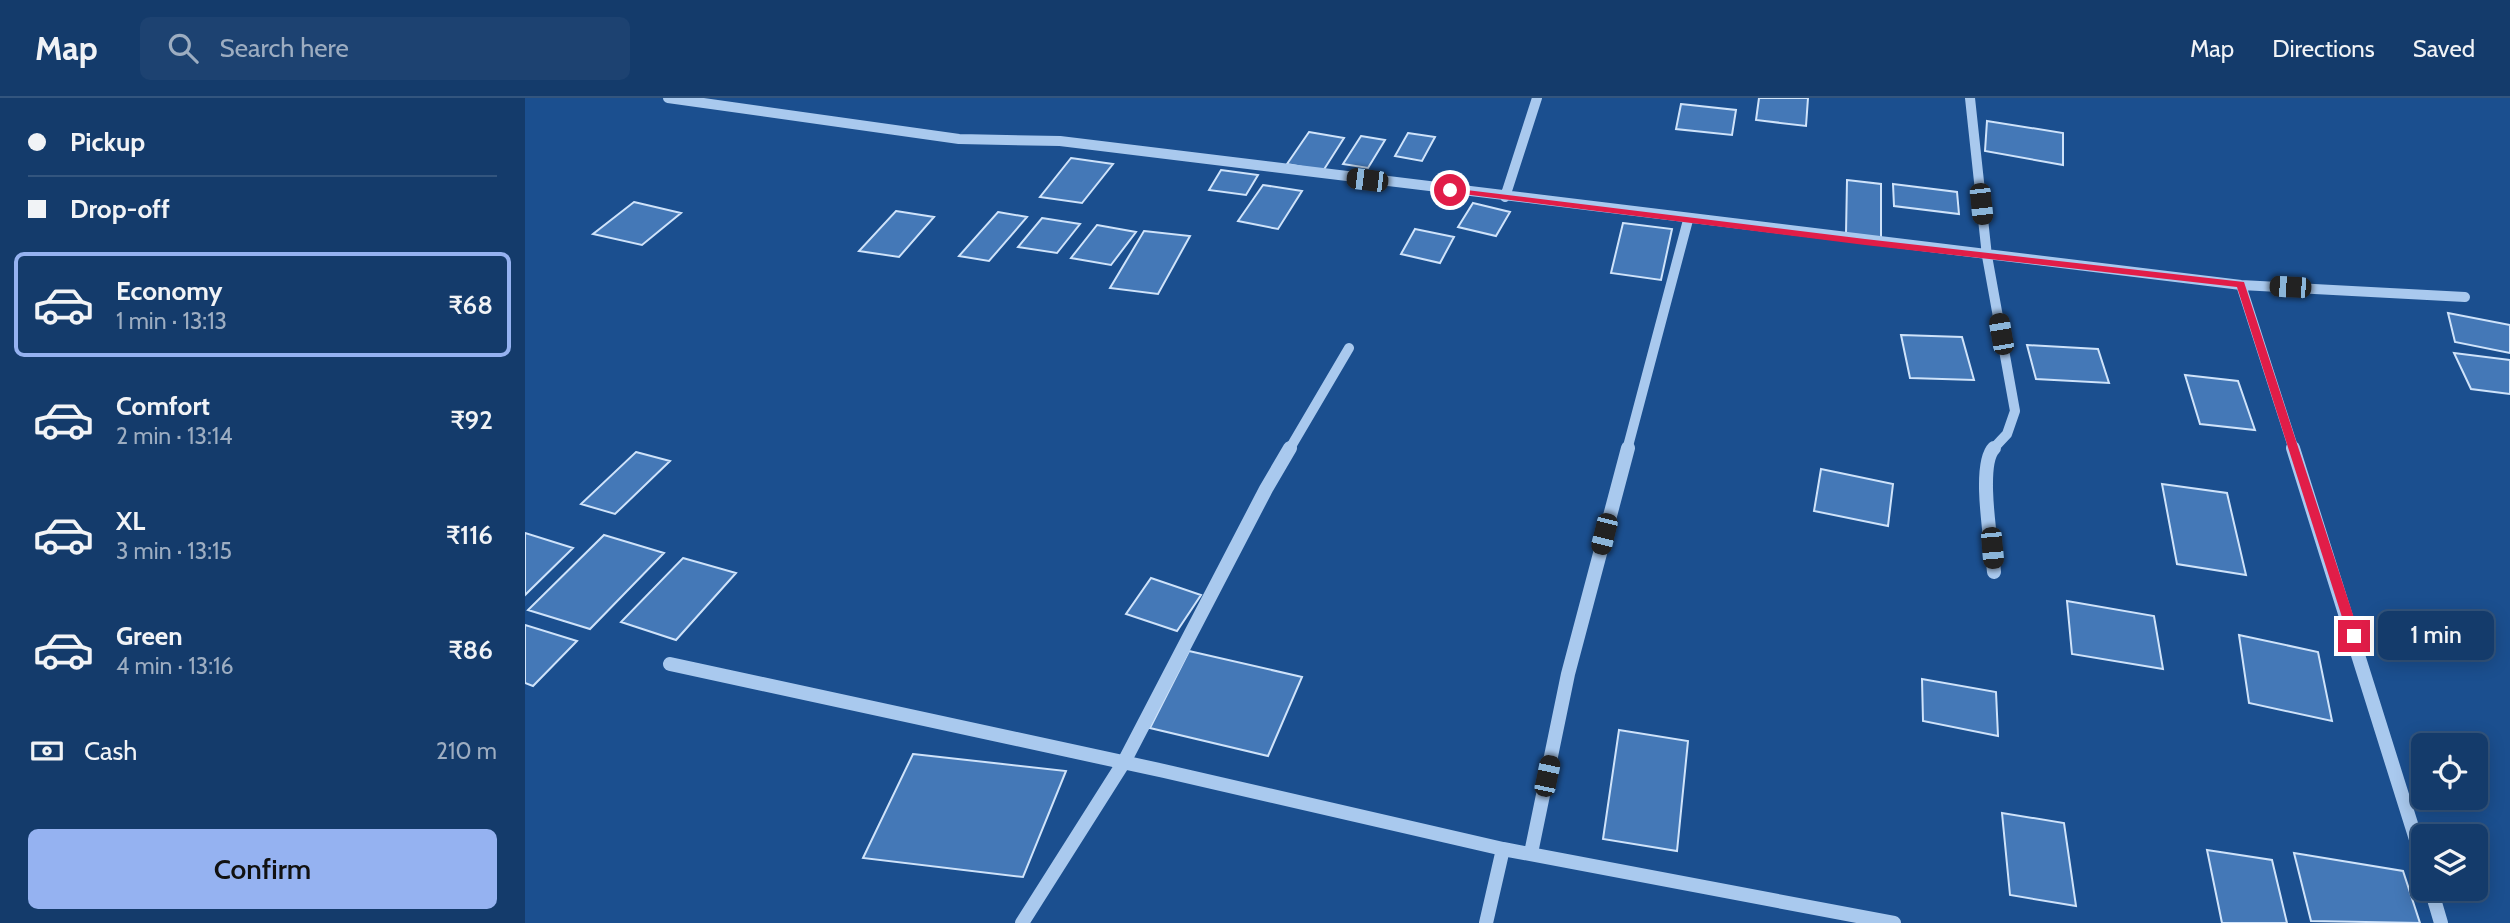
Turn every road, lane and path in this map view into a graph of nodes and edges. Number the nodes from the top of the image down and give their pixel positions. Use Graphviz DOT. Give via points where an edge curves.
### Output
graph roads {
  1 [pos="668,98"];
  2 [pos="1537,98"];
  3 [pos="1970,98"];
  4 [pos="1505,197"];
  5 [pos="1688,220"];
  6 [pos="1987,256"];
  7 [pos="2241,285"];
  8 [pos="2465,297"];
  9 [pos="1349,348"];
  10 [pos="1994,572"];
  11 [pos="670,664"];
  12 [pos="1124,762"];
  13 [pos="2412,824"];
  14 [pos="1503,849"];
  15 [pos="1531,853"];
  16 [pos="2435,901"];
  17 [pos="1021,923"];
  18 [pos="1486,923"];
  19 [pos="1894,923"];
  20 [pos="2441,923"];
  1 -- 4 [label="street" via="959,139 1060,141"];
  2 -- 4 [label="street"];
  3 -- 6 [label="street"];
  4 -- 5 [label="street"];
  5 -- 6 [label="street"];
  5 -- 15 [label="street" via="1569,674"];
  6 -- 7 [label="street"];
  6 -- 10 [label="street" via="2015,411 2007,434 1988,454"];
  7 -- 8 [label="street"];
  7 -- 13 [label="street"];
  9 -- 12 [label="street" via="1266,489"];
  11 -- 12 [label="street"];
  12 -- 14 [label="street"];
  12 -- 17 [label="street"];
  14 -- 15 [label="street"];
  14 -- 18 [label="street"];
  15 -- 19 [label="street"];
  16 -- 20 [label="street"];
}
